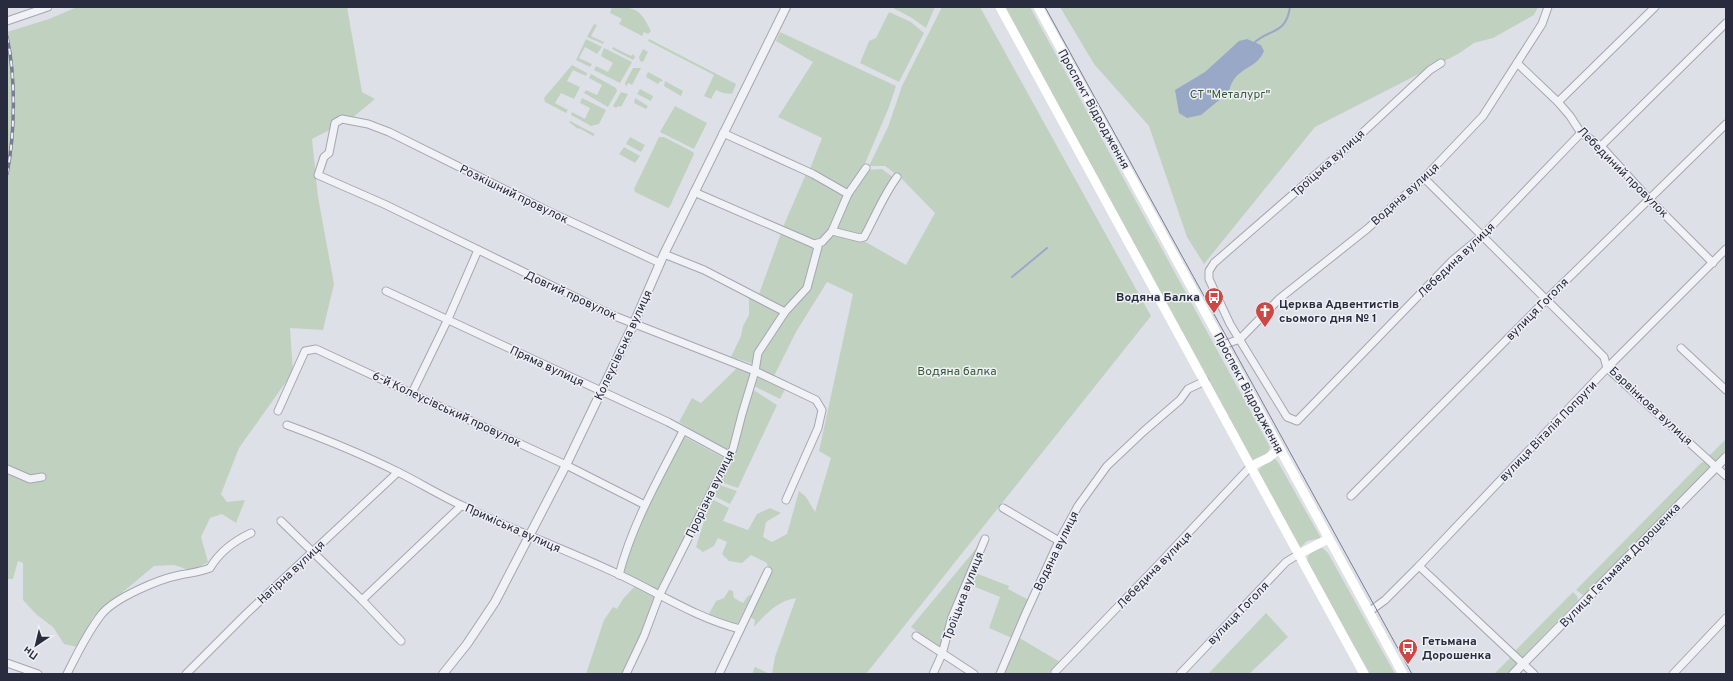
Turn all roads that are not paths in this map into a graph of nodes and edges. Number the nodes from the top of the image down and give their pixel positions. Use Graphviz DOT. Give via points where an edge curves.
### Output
graph roads {
  1 [pos="48,7"];
  2 [pos="786,7"];
  3 [pos="1000,7"];
  4 [pos="1038,7"];
  5 [pos="1548,7"];
  6 [pos="1656,7"];
  7 [pos="7,21"];
  8 [pos="1726,23"];
  9 [pos="1441,63"];
  10 [pos="1517,64"];
  11 [pos="1558,102"];
  12 [pos="1726,124"];
  13 [pos="1581,133"];
  14 [pos="723,134"];
  15 [pos="1601,146"];
  16 [pos="866,168"];
  17 [pos="318,175"];
  18 [pos="897,177"];
  19 [pos="1424,178"];
  20 [pos="694,192"];
  21 [pos="848,194"];
  22 [pos="1649,199"];
  23 [pos="832,231"];
  24 [pos="1482,236"];
  25 [pos="814,244"];
  26 [pos="1726,249"];
  27 [pos="478,250"];
  28 [pos="664,254"];
  29 [pos="660,263"];
  30 [pos="1713,263"];
  31 [pos="386,291"];
  32 [pos="1547,299"];
  33 [pos="785,312"];
  34 [pos="448,320"];
  35 [pos="634,323"];
  36 [pos="1240,339"];
  37 [pos="1223,345"];
  38 [pos="1681,348"];
  39 [pos="1607,368"];
  40 [pos="755,371"];
  41 [pos="1205,381"];
  42 [pos="1726,390"];
  43 [pos="601,392"];
  44 [pos="412,393"];
  45 [pos="278,411"];
  46 [pos="287,425"];
  47 [pos="683,432"];
  48 [pos="1279,449"];
  49 [pos="729,455"];
  50 [pos="1726,456"];
  51 [pos="566,465"];
  52 [pos="1251,466"];
  53 [pos="1716,466"];
  54 [pos="7,469"];
  55 [pos="398,472"];
  56 [pos="1726,476"];
  57 [pos="42,477"];
  58 [pos="1351,496"];
  59 [pos="786,500"];
  60 [pos="645,505"];
  61 [pos="461,506"];
  62 [pos="1003,508"];
  63 [pos="281,521"];
  64 [pos="251,533"];
  65 [pos="529,537"];
  66 [pos="985,539"];
  67 [pos="1328,539"];
  68 [pos="1059,541"];
  69 [pos="312,552"];
  70 [pos="1299,554"];
  71 [pos="1419,566"];
  72 [pos="768,571"];
  73 [pos="619,574"];
  74 [pos="660,596"];
  75 [pos="362,600"];
  76 [pos="1370,611"];
  77 [pos="1726,618"];
  78 [pos="740,629"];
  79 [pos="916,636"];
  80 [pos="401,641"];
  81 [pos="942,654"];
  82 [pos="7,664"];
  83 [pos="1523,664"];
  84 [pos="1054,672"];
  85 [pos="38,674"];
  86 [pos="67,674"];
  87 [pos="186,674"];
  88 [pos="443,674"];
  89 [pos="626,674"];
  90 [pos="719,674"];
  91 [pos="933,674"];
  92 [pos="974,674"];
  93 [pos="1000,674"];
  94 [pos="1180,674"];
  95 [pos="1364,674"];
  96 [pos="1403,674"];
  97 [pos="1513,674"];
  98 [pos="1534,674"];
  99 [pos="1673,674"];
  1 -- 7 [label="street"];
  2 -- 14 [label="street, Колеусівська вулиця"];
  3 -- 41 [label="main road"];
  4 -- 37 [label="main road, Проспект Відродження"];
  5 -- 10 [label="street, Водяна вулиця" via="1542,24"];
  6 -- 11 [label="street"];
  8 -- 15 [label="street"];
  9 -- 36 [label="street, Троїцька вулиця" via="1430,70 1345,149 1214,263 1209,271 1209,279"];
  10 -- 11 [label="street, Лебединий провулок"];
  10 -- 19 [label="street, Водяна вулиця" via="1483,116"];
  11 -- 13 [label="street, Лебединий провулок"];
  12 -- 22 [label="street, вулиця Гоголя"];
  13 -- 15 [label="street, Лебединий провулок"];
  13 -- 24 [label="street, Лебедина вулиця"];
  14 -- 20 [label="street, Колеусівська вулиця"];
  14 -- 21 [label="street" via="813,174"];
  15 -- 22 [label="street, Лебединий провулок"];
  16 -- 21 [label="street"];
  17 -- 27 [label="street, Довгий провулок"];
  17 -- 29 [label="street, Розкішний провулок" via="328,153 335,123 342,119 368,124"];
  18 -- 23 [label="street" via="888,189 864,237"];
  19 -- 24 [label="street, Барвінкова вулиця"];
  19 -- 36 [label="street, Водяна вулиця" via="1367,229 1279,299"];
  20 -- 25 [label="street"];
  20 -- 28 [label="street, Колеусівська вулиця"];
  21 -- 23 [label="street"];
  22 -- 30 [label="street, Лебединий провулок"];
  22 -- 32 [label="street, вулиця Гоголя"];
  23 -- 25 [label="street" via="822,242"];
  24 -- 32 [label="street, Барвінкова вулиця"];
  24 -- 36 [label="street, Лебедина вулиця" via="1453,260 1297,421 1287,417"];
  25 -- 33 [label="street, Прорізна вулиця" via="818,247 807,288"];
  26 -- 30 [label="street, вулиця Віталія Попруги"];
  27 -- 34 [label="street"];
  27 -- 35 [label="street, Довгий провулок" via="612,315"];
  28 -- 29 [label="street, Колеусівська вулиця"];
  28 -- 33 [label="street" via="704,270"];
  29 -- 35 [label="street, Колеусівська вулиця"];
  30 -- 39 [label="street, вулиця Віталія Попруги"];
  31 -- 34 [label="street, Пряма вулиця"];
  32 -- 39 [label="street, Барвінкова вулиця" via="1604,357"];
  32 -- 58 [label="street, вулиця Гоголя"];
  33 -- 40 [label="street, Прорізна вулиця" via="758,353"];
  34 -- 43 [label="street, Пряма вулиця"];
  34 -- 44 [label="street"];
  35 -- 40 [label="street, Довгий провулок"];
  35 -- 43 [label="street, Колеусівська вулиця"];
  36 -- 37 [label="street, Водяна вулиця"];
  37 -- 48 [label="main road, Проспект Відродження"];
  38 -- 42 [label="street"];
  39 -- 53 [label="street, Барвінкова вулиця"];
  39 -- 71 [label="street, вулиця Віталія Попруги"];
  40 -- 49 [label="street, Прорізна вулиця" via="733,449"];
  40 -- 59 [label="street, Довгий провулок" via="816,400 822,410 818,428"];
  41 -- 52 [label="main road"];
  41 -- 68 [label="street, Водяна вулиця" via="1188,389 1180,400 1107,466 1078,506"];
  43 -- 47 [label="street, Пряма вулиця" via="668,422"];
  43 -- 51 [label="street, Колеусівська вулиця"];
  44 -- 45 [label="street, 6-й Колеусівський провулок" via="316,348 305,351"];
  44 -- 51 [label="street, 6-й Колеусівський провулок"];
  46 -- 55 [label="street, Приміська вулиця" via="335,442"];
  47 -- 49 [label="street, Пряма вулиця"];
  47 -- 60 [label="street"];
  48 -- 52 [label="main road"];
  48 -- 67 [label="main road, Проспект Відродження"];
  49 -- 74 [label="street, Прорізна вулиця"];
  50 -- 53 [label="street, Вулиця Гетьмана Дорошенка"];
  51 -- 60 [label="street, 6-й Колеусівський провулок"];
  51 -- 65 [label="street, Колеусівська вулиця"];
  52 -- 70 [label="main road"];
  52 -- 84 [label="street, Лебедина вулиця"];
  53 -- 56 [label="street, Барвінкова вулиця"];
  53 -- 83 [label="street, Вулиця Гетьмана Дорошенка"];
  54 -- 57 [label="street" via="30,479"];
  55 -- 61 [label="street, Приміська вулиця"];
  55 -- 69 [label="street, Нагірна вулиця"];
  60 -- 73 [label="street" via="626,547"];
  61 -- 65 [label="street, Приміська вулиця"];
  61 -- 75 [label="street"];
  62 -- 68 [label="street"];
  63 -- 69 [label="street"];
  64 -- 86 [label="street" via="230,545 216,558 210,568 180,575 129,593 101,614"];
  65 -- 73 [label="street, Приміська вулиця"];
  65 -- 88 [label="street, Колеусівська вулиця" via="495,602"];
  66 -- 81 [label="street, Троїцька вулиця" via="952,618"];
  67 -- 70 [label="main road"];
  67 -- 76 [label="main road, Проспект Відродження"];
  68 -- 93 [label="street, Водяна вулиця"];
  69 -- 75 [label="street"];
  69 -- 87 [label="street, Нагірна вулиця"];
  70 -- 94 [label="street, вулиця Гоголя" via="1286,562"];
  70 -- 95 [label="main road"];
  71 -- 76 [label="street, вулиця Віталія Попруги" via="1385,600"];
  71 -- 83 [label="street"];
  72 -- 78 [label="street"];
  73 -- 74 [label="street, Приміська вулиця"];
  74 -- 78 [label="street, Приміська вулиця" via="710,620"];
  74 -- 89 [label="street, Прорізна вулиця"];
  75 -- 80 [label="street"];
  76 -- 96 [label="main road, Проспект Відродження"];
  77 -- 99 [label="street"];
  78 -- 90 [label="street"];
  79 -- 81 [label="street"];
  81 -- 91 [label="street, Троїцька вулиця"];
  81 -- 92 [label="street"];
  82 -- 85 [label="street"];
  83 -- 97 [label="street, Вулиця Гетьмана Дорошенка"];
  83 -- 98 [label="street"];
}
